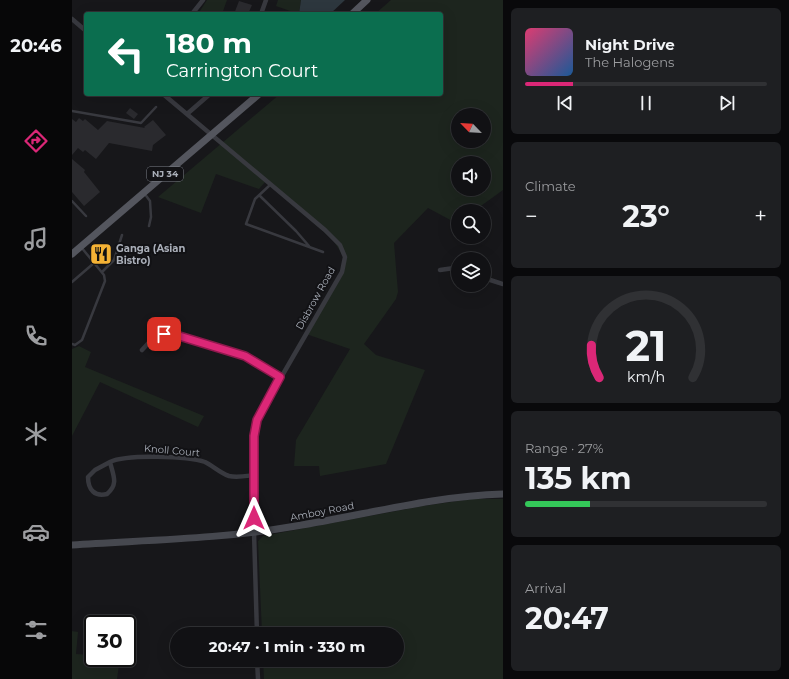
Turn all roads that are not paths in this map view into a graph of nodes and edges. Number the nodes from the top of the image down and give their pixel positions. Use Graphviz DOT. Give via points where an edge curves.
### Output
graph roads {
  1 [pos="203,0"];
  2 [pos="266,0"];
  3 [pos="367,0"];
  4 [pos="194,12"];
  5 [pos="263,12"];
  6 [pos="354,12"];
  7 [pos="72,19"];
  8 [pos="84,29"];
  9 [pos="165,96"];
  10 [pos="208,96"];
  11 [pos="256,96"];
  12 [pos="156,107"];
  13 [pos="72,111"];
  14 [pos="187,114"];
  15 [pos="212,134"];
  16 [pos="271,184"];
  17 [pos="143,193"];
  18 [pos="259,195"];
  19 [pos="72,201"];
  20 [pos="86,216"];
  21 [pos="149,226"];
  22 [pos="122,235"];
  23 [pos="81,247"];
  24 [pos="310,247"];
  25 [pos="324,252"];
  26 [pos="72,254"];
  27 [pos="94,263"];
  28 [pos="451,268"];
  29 [pos="440,270"];
  30 [pos="102,272"];
  31 [pos="491,280"];
  32 [pos="72,282"];
  33 [pos="503,284"];
  34 [pos="72,344"];
  35 [pos="142,350"];
  36 [pos="280,377"];
  37 [pos="110,462"];
  38 [pos="254,475"];
  39 [pos="503,494"];
  40 [pos="254,532"];
  41 [pos="72,545"];
  42 [pos="257,627"];
  43 [pos="257,667"];
  44 [pos="258,679"];
  1 -- 4 [label="street"];
  2 -- 5 [label="street"];
  3 -- 6 [label="main road"];
  7 -- 8 [label="street"];
  9 -- 14 [label="street, Disbrow Road"];
  10 -- 14 [label="street"];
  11 -- 15 [label="main road, NJ 34"];
  12 -- 13 [label="lane" via="141,123"];
  14 -- 15 [label="street, Disbrow Road"];
  15 -- 16 [label="street, Disbrow Road"];
  15 -- 17 [label="main road, NJ 34"];
  16 -- 18 [label="lane"];
  16 -- 36 [label="street, Disbrow Road" via="325,230 340,245 345,257 342,272"];
  17 -- 21 [label="lane" via="150,201"];
  17 -- 23 [label="main road, NJ 34"];
  18 -- 24 [label="lane"];
  18 -- 24 [label="lane" via="255,199 246,224"];
  19 -- 20 [label="lane"];
  22 -- 30 [label="lane" via="114,260"];
  23 -- 26 [label="main road, NJ 34"];
  23 -- 27 [label="lane"];
  24 -- 25 [label="lane"];
  27 -- 30 [label="lane"];
  27 -- 32 [label="lane"];
  28 -- 29 [label="street"];
  30 -- 34 [label="lane" via="105,281 86,333 82,340"];
  31 -- 33 [label="street"];
  35 -- 36 [label="street" via="154,337 164,334 176,335 245,356"];
  36 -- 38 [label="street, Disbrow Road" via="257,420 254,436"];
  37 -- 37 [label="street, Knoll Court" via="94,470 88,477 92,492 104,495 113,488 114,479"];
  37 -- 38 [label="street, Knoll Court" via="138,456 181,458 204,462 230,476"];
  38 -- 40 [label="street, Disbrow Road"];
  39 -- 40 [label="street, Amboy Road" via="443,498"];
  40 -- 41 [label="street, Amboy Road"];
  40 -- 42 [label="street, Disbrow Road"];
  43 -- 44 [label="street"];
}
